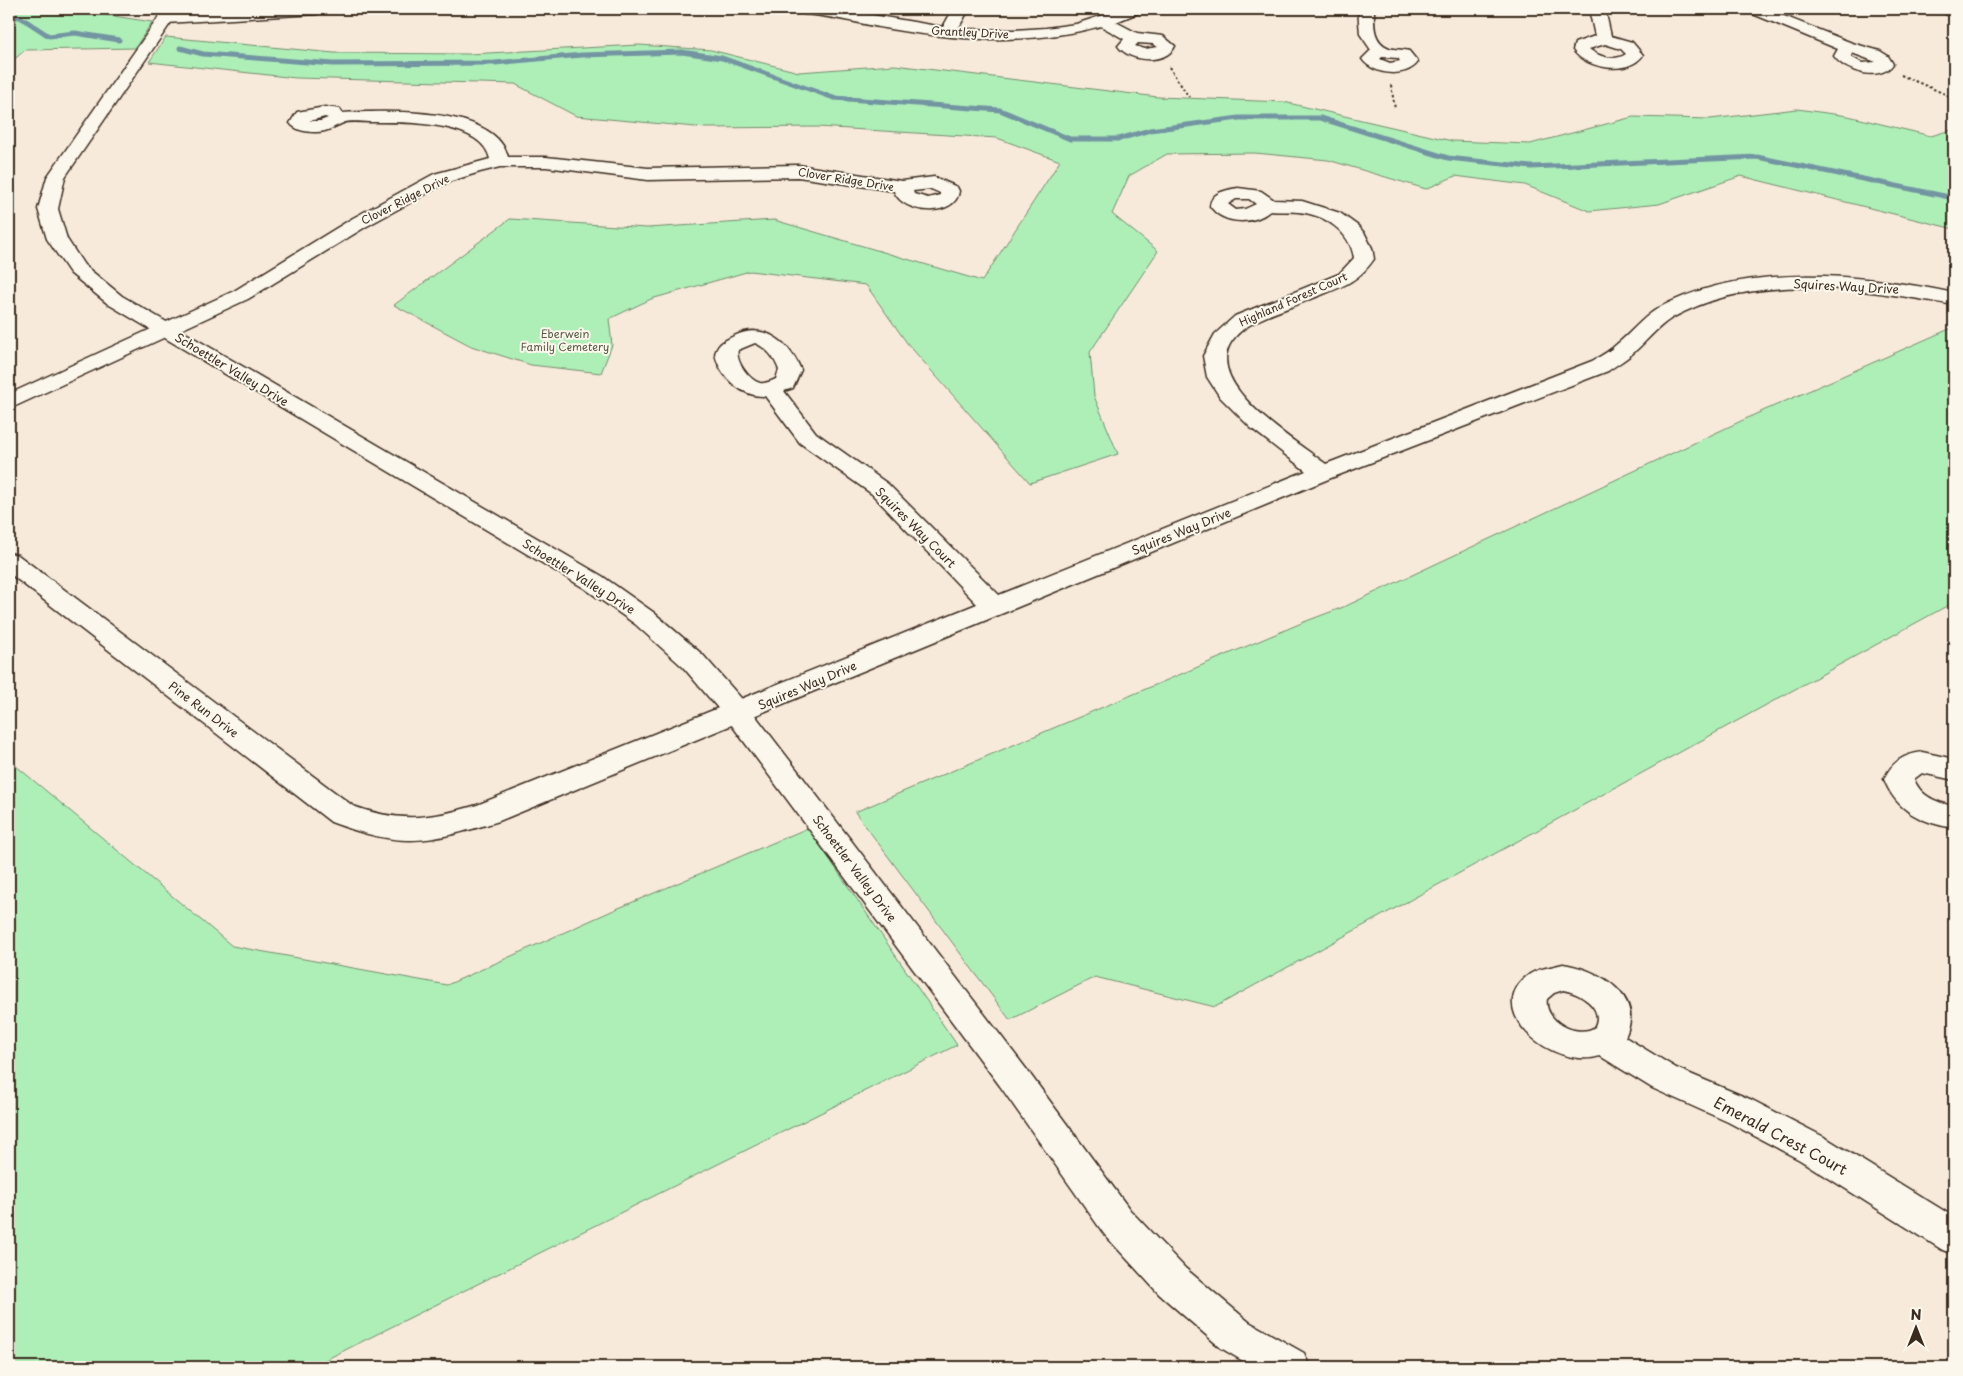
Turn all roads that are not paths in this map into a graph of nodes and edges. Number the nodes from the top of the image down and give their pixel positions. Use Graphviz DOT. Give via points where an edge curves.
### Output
graph roads {
  1 [pos="317,9"];
  2 [pos="804,9"];
  3 [pos="960,9"];
  4 [pos="1135,9"];
  5 [pos="1366,9"];
  6 [pos="1597,9"];
  7 [pos="1753,9"];
  8 [pos="1946,9"];
  9 [pos="1954,12"];
  10 [pos="168,14"];
  11 [pos="1105,22"];
  12 [pos="949,32"];
  13 [pos="1134,38"];
  14 [pos="1604,39"];
  15 [pos="1847,47"];
  16 [pos="1384,52"];
  17 [pos="337,118"];
  18 [pos="500,162"];
  19 [pos="902,187"];
  20 [pos="1266,204"];
  21 [pos="1954,299"];
  22 [pos="166,330"];
  23 [pos="772,390"];
  24 [pos="9,402"];
  25 [pos="1323,473"];
  26 [pos="9,561"];
  27 [pos="995,607"];
  28 [pos="738,713"];
  29 [pos="1954,770"];
  30 [pos="1954,816"];
  31 [pos="410,832"];
  32 [pos="1603,1041"];
  33 [pos="1954,1236"];
  34 [pos="1290,1367"];
  1 -- 10 [label="street"];
  2 -- 12 [label="street, Grantley Drive"];
  3 -- 12 [label="street"];
  4 -- 11 [label="street, Grantley Drive"];
  5 -- 16 [label="street" via="1367,34 1372,44"];
  6 -- 14 [label="street"];
  7 -- 15 [label="street"];
  8 -- 9 [label="street"];
  10 -- 22 [label="street, Schoettler Valley Drive" via="56,177 48,209 57,239 76,270 116,300"];
  11 -- 12 [label="street, Grantley Drive" via="1012,35"];
  11 -- 13 [label="street"];
  17 -- 18 [label="street" via="400,117 445,122 486,137 497,149"];
  18 -- 19 [label="street, Clover Ridge Drive" via="546,162 648,174 798,171"];
  18 -- 22 [label="street, Clover Ridge Drive" via="441,178 360,222 241,296"];
  20 -- 25 [label="street, Highland Forest Court" via="1321,211 1350,228 1364,249 1364,259 1346,278 1256,314 1230,328 1216,351 1214,361 1216,374 1239,406"];
  21 -- 25 [label="street, Squires Way Drive" via="1914,290 1822,283 1755,286 1719,293 1666,312 1624,350 1600,366"];
  22 -- 24 [label="street, Clover Ridge Drive"];
  22 -- 28 [label="street, Schoettler Valley Drive" via="593,582 644,618 694,661"];
  23 -- 27 [label="street, Squires Way Court" via="808,438 880,489"];
  25 -- 27 [label="street, Squires Way Drive"];
  26 -- 31 [label="street, Pine Run Drive" via="342,814 372,826"];
  27 -- 28 [label="street, Squires Way Drive"];
  28 -- 31 [label="street, Squires Way Drive" via="488,813 452,825"];
  28 -- 34 [label="street, Schoettler Valley Drive" via="1012,1076 1117,1222 1172,1281 1235,1335"];
  29 -- 30 [label="street" via="1933,763 1919,763 1901,771 1899,779 1907,796 1918,805 1929,811"];
  32 -- 33 [label="street, Emerald Crest Court" via="1664,1078 1740,1111 1814,1149"];
}
